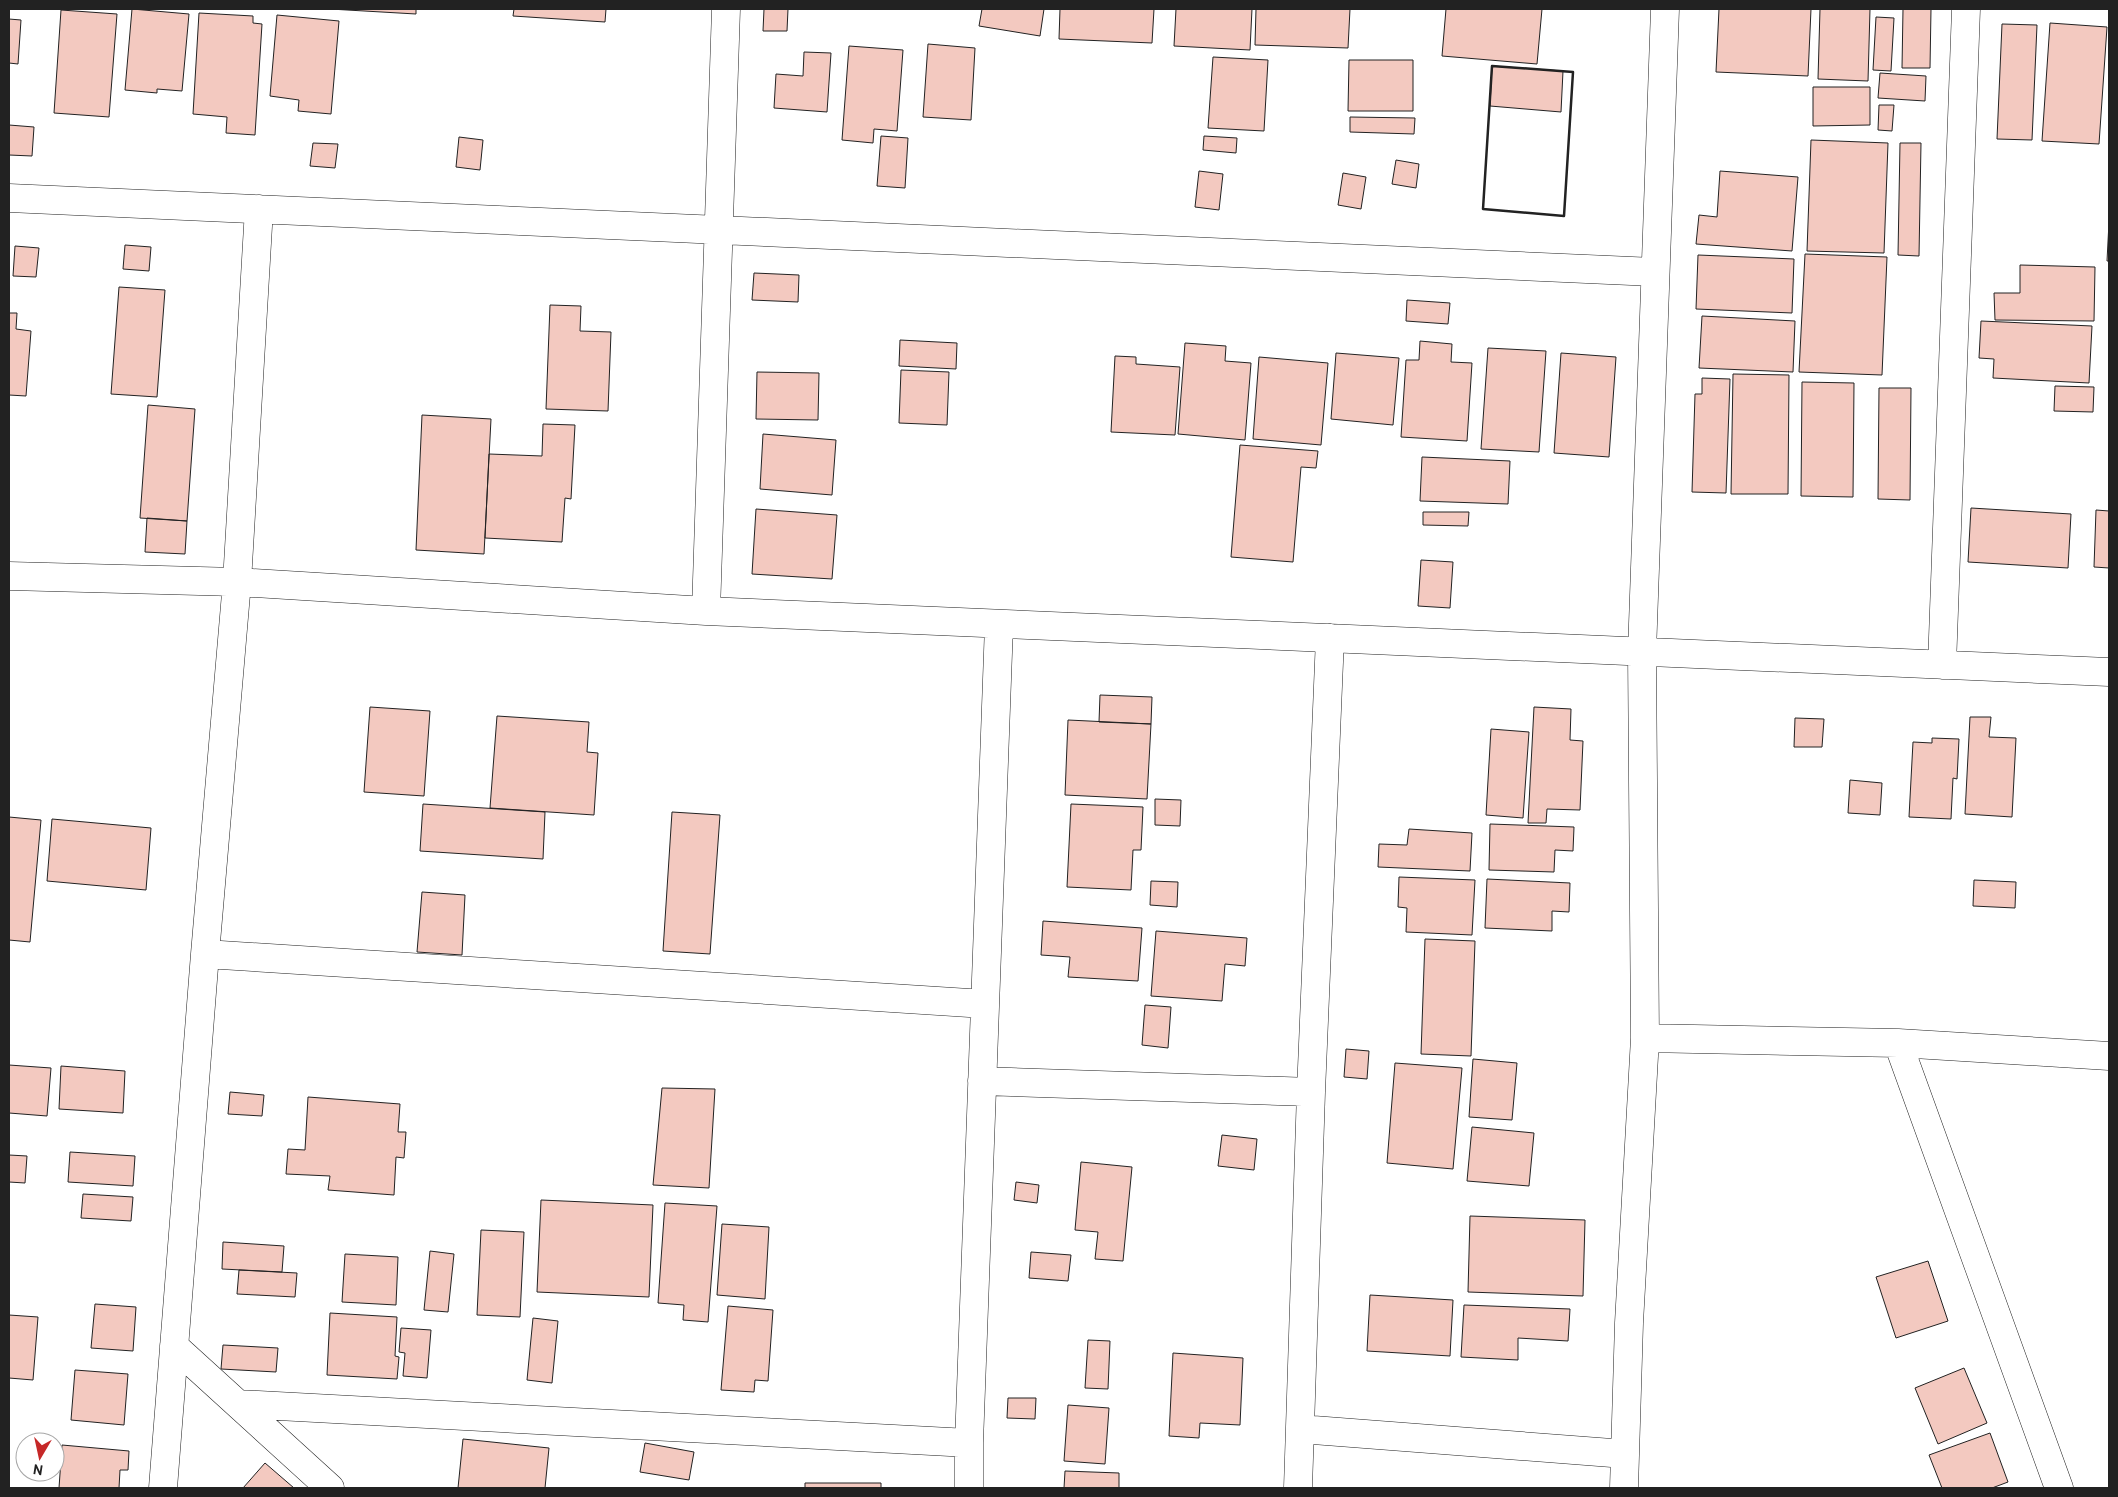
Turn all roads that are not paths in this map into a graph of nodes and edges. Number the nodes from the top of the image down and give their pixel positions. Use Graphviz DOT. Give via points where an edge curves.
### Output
graph roads {
  1 [pos="726,9"];
  2 [pos="1665,9"];
  3 [pos="1966,9"];
  4 [pos="9,198"];
  5 [pos="259,209"];
  6 [pos="718,229"];
  7 [pos="1654,272"];
  8 [pos="9,576"];
  9 [pos="236,582"];
  10 [pos="706,611"];
  11 [pos="999,624"];
  12 [pos="1330,638"];
  13 [pos="1642,652"];
  14 [pos="1942,665"];
  15 [pos="2109,672"];
  16 [pos="205,954"];
  17 [pos="985,1004"];
  18 [pos="1645,1038"];
  19 [pos="1898,1044"];
  20 [pos="2109,1056"];
  21 [pos="982,1081"];
  22 [pos="1311,1092"];
  23 [pos="174,1346"];
  24 [pos="238,1404"];
  25 [pos="1300,1429"];
  26 [pos="969,1443"];
  27 [pos="1625,1454"];
  28 [pos="163,1488"];
  29 [pos="330,1488"];
  30 [pos="969,1488"];
  31 [pos="1298,1488"];
  32 [pos="1624,1488"];
  33 [pos="2059,1488"];
  1 -- 6 [label="street"];
  2 -- 7 [label="street"];
  3 -- 14 [label="street"];
  4 -- 5 [label="street"];
  5 -- 6 [label="street"];
  5 -- 9 [label="street"];
  6 -- 7 [label="street"];
  6 -- 10 [label="street"];
  7 -- 13 [label="street"];
  8 -- 9 [label="street"];
  9 -- 10 [label="street"];
  9 -- 16 [label="street"];
  10 -- 11 [label="street"];
  11 -- 12 [label="street"];
  11 -- 17 [label="street"];
  12 -- 13 [label="street"];
  12 -- 22 [label="street"];
  13 -- 14 [label="street"];
  13 -- 18 [label="street"];
  14 -- 15 [label="street"];
  16 -- 17 [label="street"];
  16 -- 23 [label="street"];
  17 -- 21 [label="street"];
  18 -- 19 [label="street"];
  18 -- 27 [label="street"];
  19 -- 20 [label="street"];
  19 -- 33 [label="street"];
  21 -- 22 [label="street"];
  21 -- 26 [label="street"];
  22 -- 25 [label="street"];
  23 -- 24 [label="street"];
  23 -- 28 [label="street"];
  24 -- 26 [label="street"];
  24 -- 29 [label="street"];
  25 -- 27 [label="street"];
  25 -- 31 [label="street"];
  26 -- 30 [label="street"];
  27 -- 32 [label="street"];
}
